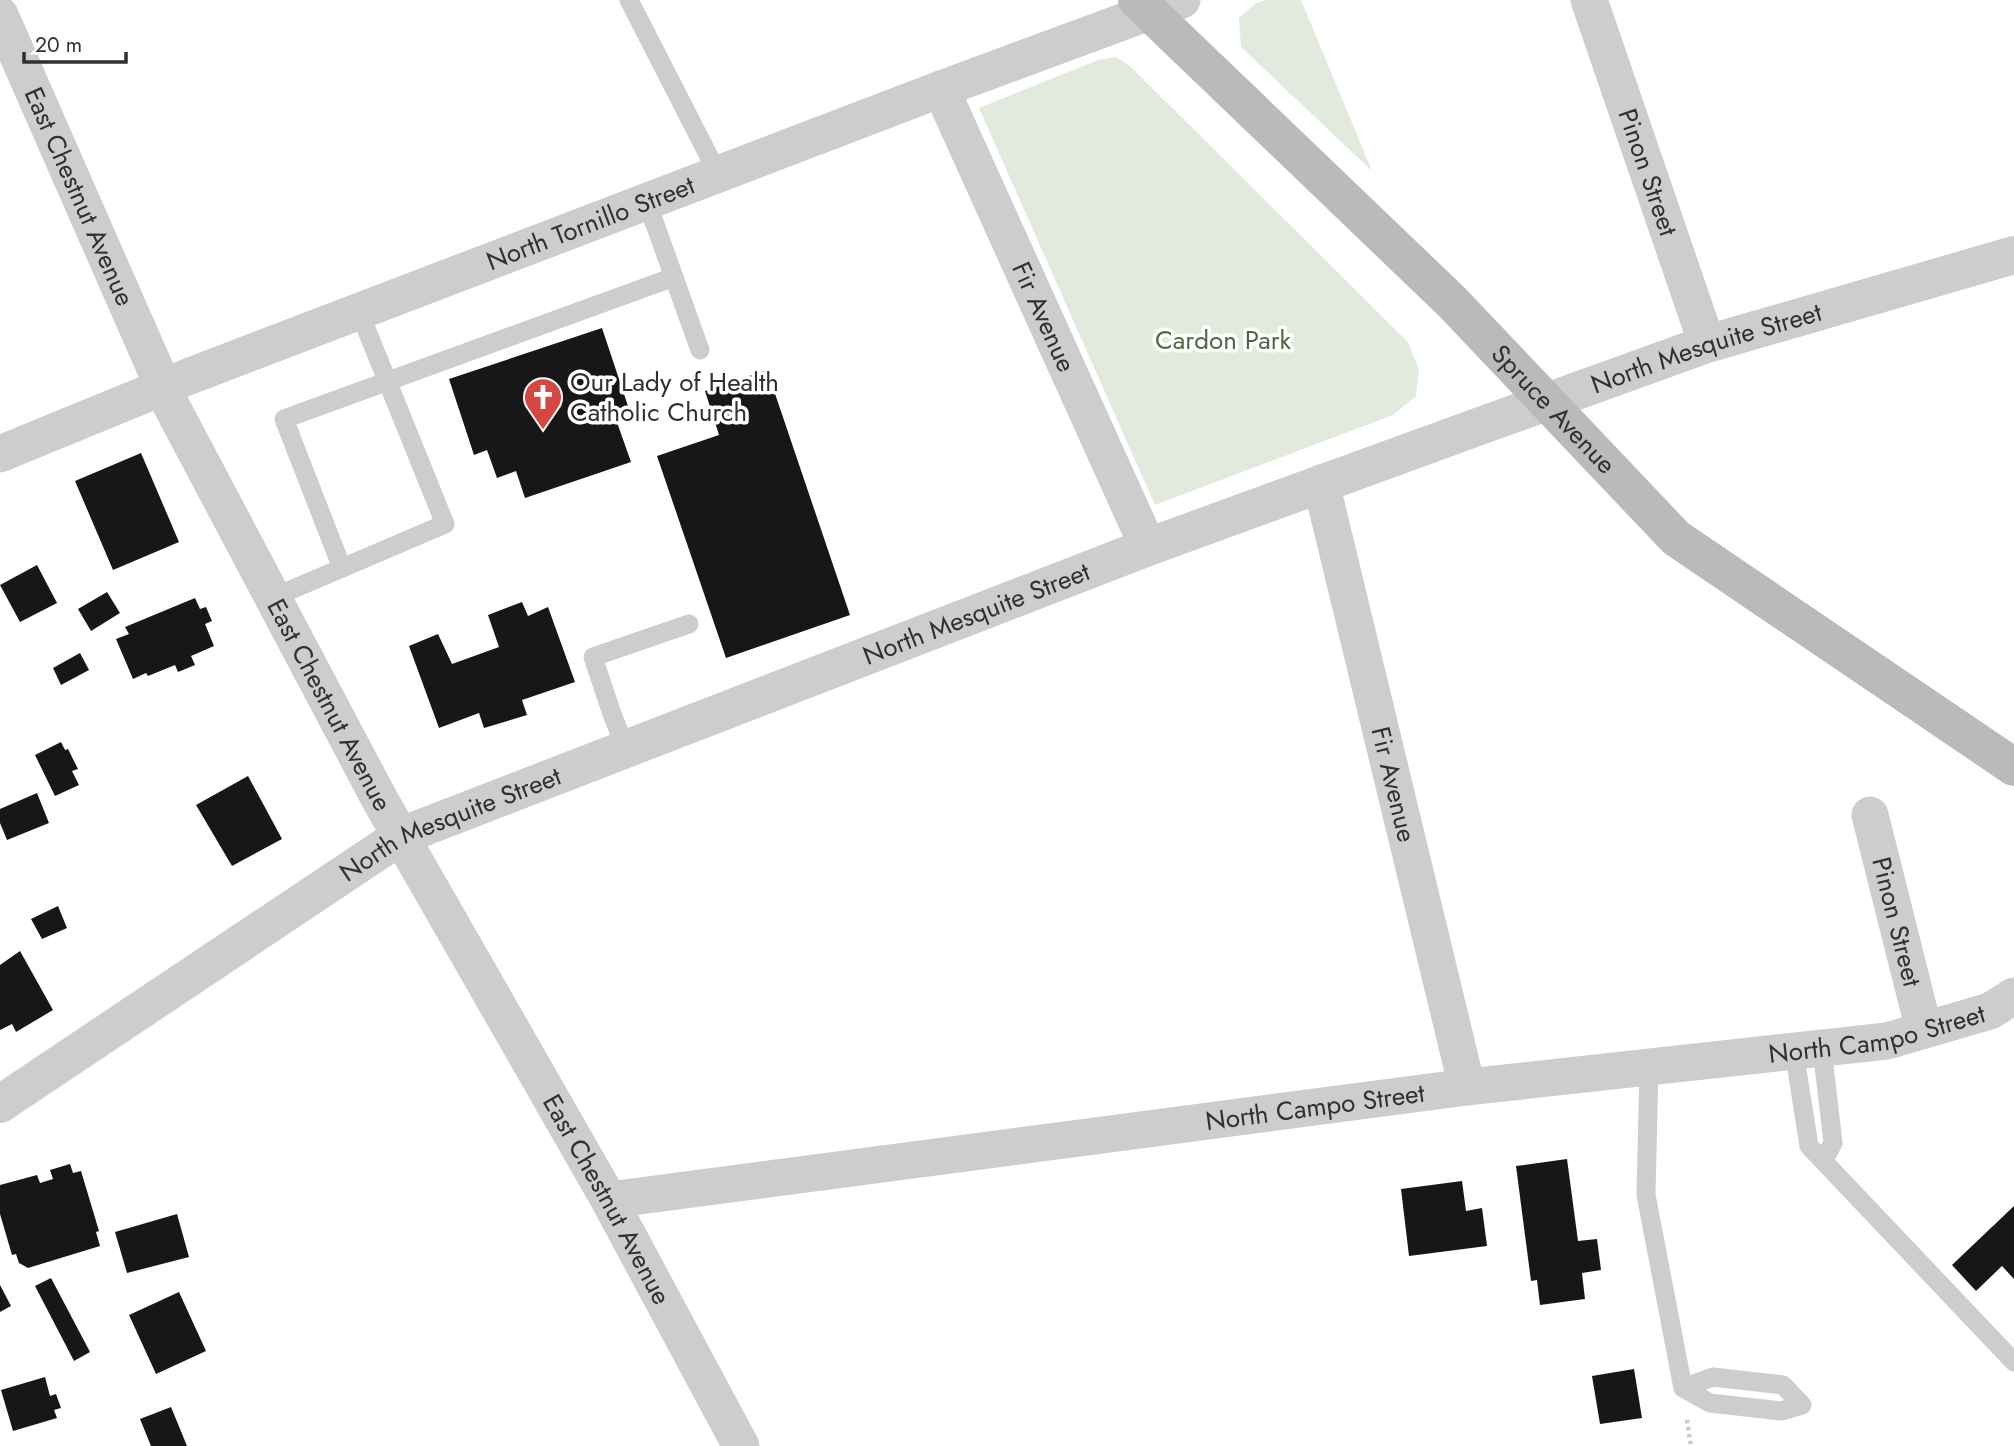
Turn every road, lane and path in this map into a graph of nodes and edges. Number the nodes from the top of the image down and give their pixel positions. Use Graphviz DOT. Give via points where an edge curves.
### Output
graph roads {
  1 [pos="629,0"];
  2 [pos="1589,0"];
  3 [pos="1156,4"];
  4 [pos="0,15"];
  5 [pos="941,89"];
  6 [pos="718,174"];
  7 [pos="647,202"];
  8 [pos="2014,256"];
  9 [pos="674,277"];
  10 [pos="359,312"];
  11 [pos="1707,344"];
  12 [pos="699,349"];
  13 [pos="387,381"];
  14 [pos="163,387"];
  15 [pos="1546,402"];
  16 [pos="0,454"];
  17 [pos="1321,483"];
  18 [pos="1148,547"];
  19 [pos="342,568"];
  20 [pos="272,598"];
  21 [pos="689,624"];
  22 [pos="626,749"];
  23 [pos="2014,767"];
  24 [pos="1870,815"];
  25 [pos="401,836"];
  26 [pos="2014,996"];
  27 [pos="1924,1030"];
  28 [pos="1808,1049"];
  29 [pos="1649,1067"];
  30 [pos="1467,1087"];
  31 [pos="0,1104"];
  32 [pos="1824,1160"];
  33 [pos="609,1199"];
  34 [pos="2014,1362"];
  35 [pos="1683,1388"];
  36 [pos="741,1446"];
  1 -- 6 [label="lane"];
  2 -- 11 [label="street, Pinon Street"];
  3 -- 5 [label="street, North Tornillo Street"];
  3 -- 15 [label="main road, Spruce Avenue"];
  4 -- 14 [label="street, East Chestnut Avenue"];
  5 -- 6 [label="street, North Tornillo Street"];
  5 -- 18 [label="street, Fir Avenue"];
  6 -- 7 [label="street, North Tornillo Street"];
  7 -- 9 [label="lane"];
  7 -- 10 [label="street, North Tornillo Street"];
  8 -- 11 [label="street, North Mesquite Street"];
  9 -- 12 [label="lane"];
  9 -- 13 [label="lane"];
  10 -- 13 [label="lane"];
  10 -- 14 [label="street, North Tornillo Street"];
  11 -- 15 [label="street, North Mesquite Street"];
  13 -- 19 [label="lane" via="445,524"];
  13 -- 19 [label="lane" via="284,419"];
  14 -- 16 [label="street, North Tornillo Street"];
  14 -- 20 [label="street, East Chestnut Avenue"];
  15 -- 17 [label="street, North Mesquite Street"];
  15 -- 23 [label="main road, Spruce Avenue" via="1676,538"];
  17 -- 18 [label="street, North Mesquite Street"];
  17 -- 30 [label="street, Fir Avenue"];
  18 -- 22 [label="street, North Mesquite Street"];
  19 -- 20 [label="lane"];
  20 -- 25 [label="street, East Chestnut Avenue"];
  21 -- 22 [label="lane" via="593,657"];
  22 -- 25 [label="street, North Mesquite Street"];
  24 -- 27 [label="street, Pinon Street"];
  25 -- 31 [label="street, North Mesquite Street"];
  25 -- 33 [label="street, East Chestnut Avenue"];
  26 -- 27 [label="street, North Campo Street" via="1990,1011"];
  27 -- 28 [label="street, North Campo Street" via="1886,1041"];
  28 -- 29 [label="street, North Campo Street"];
  28 -- 32 [label="lane" via="1833,1143"];
  28 -- 32 [label="lane" via="1809,1146"];
  29 -- 30 [label="street, North Campo Street"];
  29 -- 35 [label="lane" via="1646,1195"];
  30 -- 33 [label="street, North Campo Street"];
  32 -- 34 [label="lane"];
  33 -- 36 [label="street, East Chestnut Avenue"];
  35 -- 35 [label="lane" via="1710,1403 1781,1411 1802,1405 1783,1385 1713,1377"];
}
